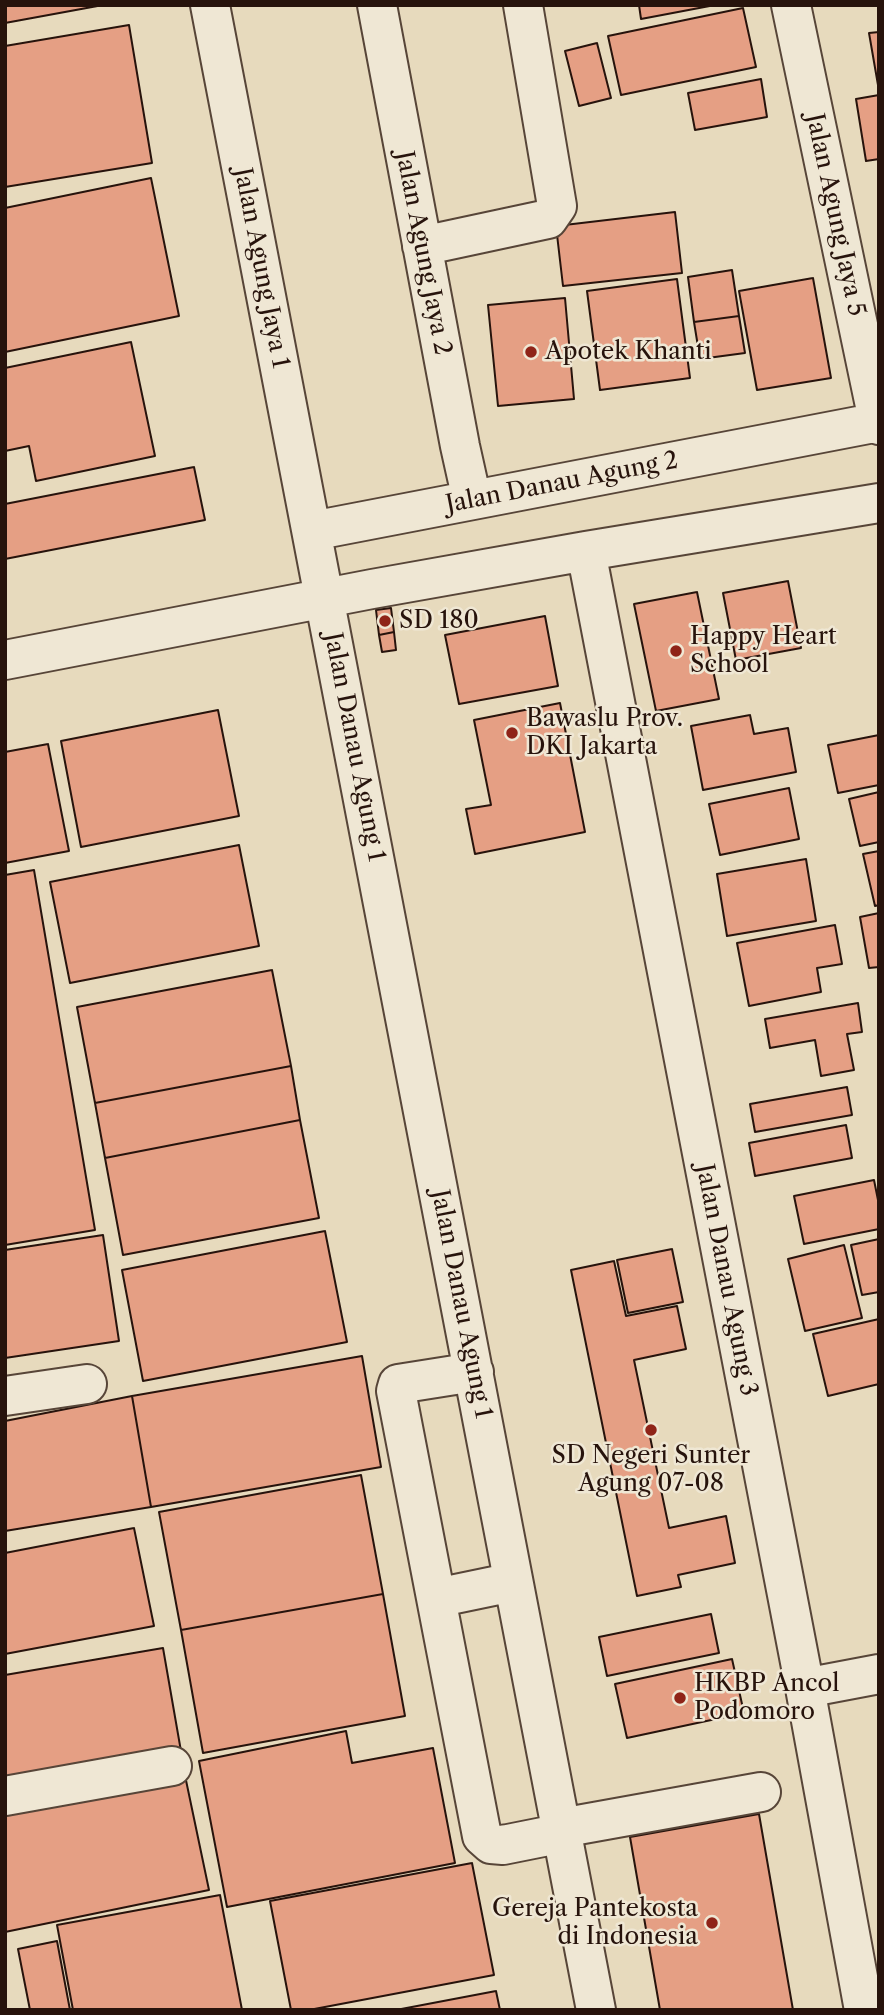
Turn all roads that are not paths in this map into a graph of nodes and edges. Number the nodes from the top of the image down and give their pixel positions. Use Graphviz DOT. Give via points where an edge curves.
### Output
graph roads {
  1 [pos="210,5"];
  2 [pos="377,5"];
  3 [pos="523,5"];
  4 [pos="800,7"];
  5 [pos="422,246"];
  6 [pos="879,423"];
  7 [pos="472,500"];
  8 [pos="879,503"];
  9 [pos="312,531"];
  10 [pos="586,551"];
  11 [pos="325,598"];
  12 [pos="5,660"];
  13 [pos="474,1372"];
  14 [pos="87,1384"];
  15 [pos="5,1396"];
  16 [pos="513,1582"];
  17 [pos="436,1598"];
  18 [pos="879,1674"];
  19 [pos="805,1688"];
  20 [pos="172,1766"];
  21 [pos="761,1792"];
  22 [pos="5,1796"];
  23 [pos="562,1831"];
  24 [pos="865,1933"];
  25 [pos="596,2010"];
  26 [pos="864,2010"];
  1 -- 9 [label="street, Jalan Agung Jaya 1"];
  2 -- 5 [label="street, Jalan Agung Jaya 2"];
  3 -- 5 [label="street" via="557,206 548,219"];
  4 -- 6 [label="street, Jalan Agung Jaya 5"];
  5 -- 7 [label="street, Jalan Agung Jaya 2"];
  6 -- 7 [label="street, Jalan Danau Agung 2"];
  7 -- 9 [label="street, Jalan Danau Agung 2"];
  8 -- 10 [label="street"];
  9 -- 11 [label="street"];
  10 -- 11 [label="street"];
  10 -- 19 [label="street, Jalan Danau Agung 3"];
  11 -- 12 [label="street"];
  11 -- 13 [label="street, Jalan Danau Agung 1"];
  13 -- 16 [label="street, Jalan Danau Agung 1"];
  13 -- 17 [label="street" via="398,1384 396,1391"];
  14 -- 15 [label="street"];
  16 -- 17 [label="street"];
  16 -- 23 [label="street, Jalan Danau Agung 1"];
  17 -- 23 [label="street" via="482,1836 491,1844 503,1845"];
  18 -- 19 [label="street"];
  19 -- 24 [label="street, Jalan Danau Agung 3"];
  20 -- 22 [label="street"];
  21 -- 23 [label="street"];
  23 -- 25 [label="street, Jalan Danau Agung 1"];
  24 -- 26 [label="street, Jalan Danau Agung 3"];
}
